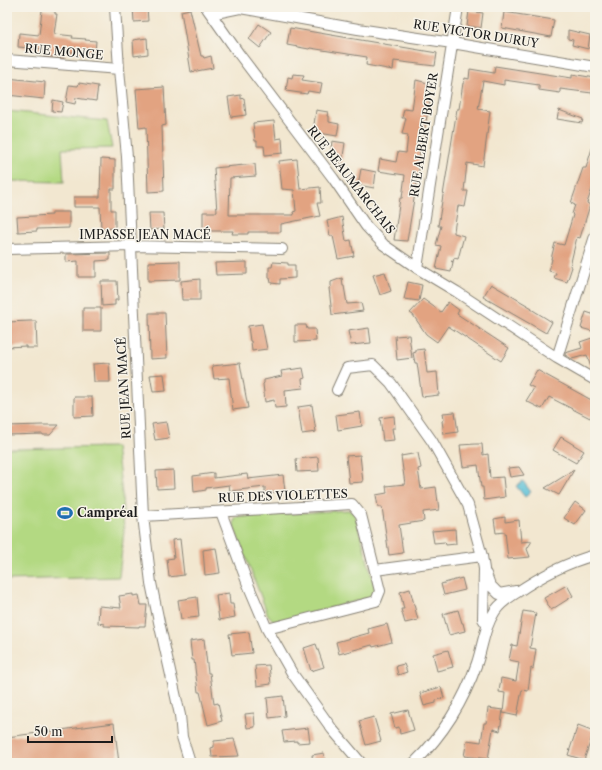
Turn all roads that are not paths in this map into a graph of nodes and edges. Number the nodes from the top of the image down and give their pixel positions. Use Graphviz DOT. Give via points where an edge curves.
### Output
graph roads {
  1 [pos="115,7"];
  2 [pos="458,7"];
  3 [pos="209,10"];
  4 [pos="452,43"];
  5 [pos="7,60"];
  6 [pos="595,67"];
  7 [pos="119,69"];
  8 [pos="595,236"];
  9 [pos="131,246"];
  10 [pos="7,249"];
  11 [pos="282,249"];
  12 [pos="417,268"];
  13 [pos="557,358"];
  14 [pos="595,380"];
  15 [pos="337,390"];
  16 [pos="221,512"];
  17 [pos="143,516"];
  18 [pos="595,555"];
  19 [pos="482,556"];
  20 [pos="484,569"];
  21 [pos="375,570"];
  22 [pos="520,590"];
  23 [pos="484,603"];
  24 [pos="496,609"];
  25 [pos="487,625"];
  26 [pos="267,629"];
  27 [pos="190,763"];
  28 [pos="361,763"];
  29 [pos="415,763"];
  1 -- 7 [label="street, RUE JEAN MACÉ"];
  2 -- 4 [label="street, RUE ALBERT BOYER"];
  3 -- 4 [label="street, RUE VICTOR DURUY" via="240,8"];
  3 -- 12 [label="street, RUE BEAUMARCHAIS" via="366,226 384,245"];
  4 -- 6 [label="street, RUE VICTOR DURUY"];
  4 -- 12 [label="street, RUE ALBERT BOYER"];
  5 -- 7 [label="street, RUE MONGE"];
  7 -- 9 [label="street, RUE JEAN MACÉ" via="127,157"];
  8 -- 13 [label="street"];
  9 -- 10 [label="street, IMPASSE JEAN MACÉ"];
  9 -- 11 [label="street, IMPASSE JEAN MACÉ"];
  9 -- 17 [label="street, RUE JEAN MACÉ"];
  12 -- 13 [label="street, RUE BEAUMARCHAIS"];
  13 -- 14 [label="street, RUE BEAUMARCHAIS"];
  15 -- 19 [label="street" via="347,368 373,365 391,383 432,441 468,506"];
  16 -- 17 [label="street, RUE DES VIOLETTES"];
  16 -- 21 [label="street, RUE DES VIOLETTES" via="352,504 361,515"];
  16 -- 26 [label="street"];
  17 -- 27 [label="street, RUE JEAN MACÉ" via="158,622 180,716 182,737"];
  18 -- 22 [label="street" via="578,559 544,574"];
  19 -- 20 [label="street"];
  19 -- 21 [label="street"];
  20 -- 22 [label="street" via="490,585 499,594"];
  20 -- 23 [label="street"];
  21 -- 26 [label="street, RUE DES VIOLETTES" via="380,591 376,601"];
  22 -- 24 [label="street"];
  23 -- 24 [label="street"];
  23 -- 25 [label="street" via="484,619"];
  24 -- 25 [label="street"];
  25 -- 29 [label="street" via="478,661 456,711"];
  26 -- 28 [label="street" via="292,673 332,729"];
}
